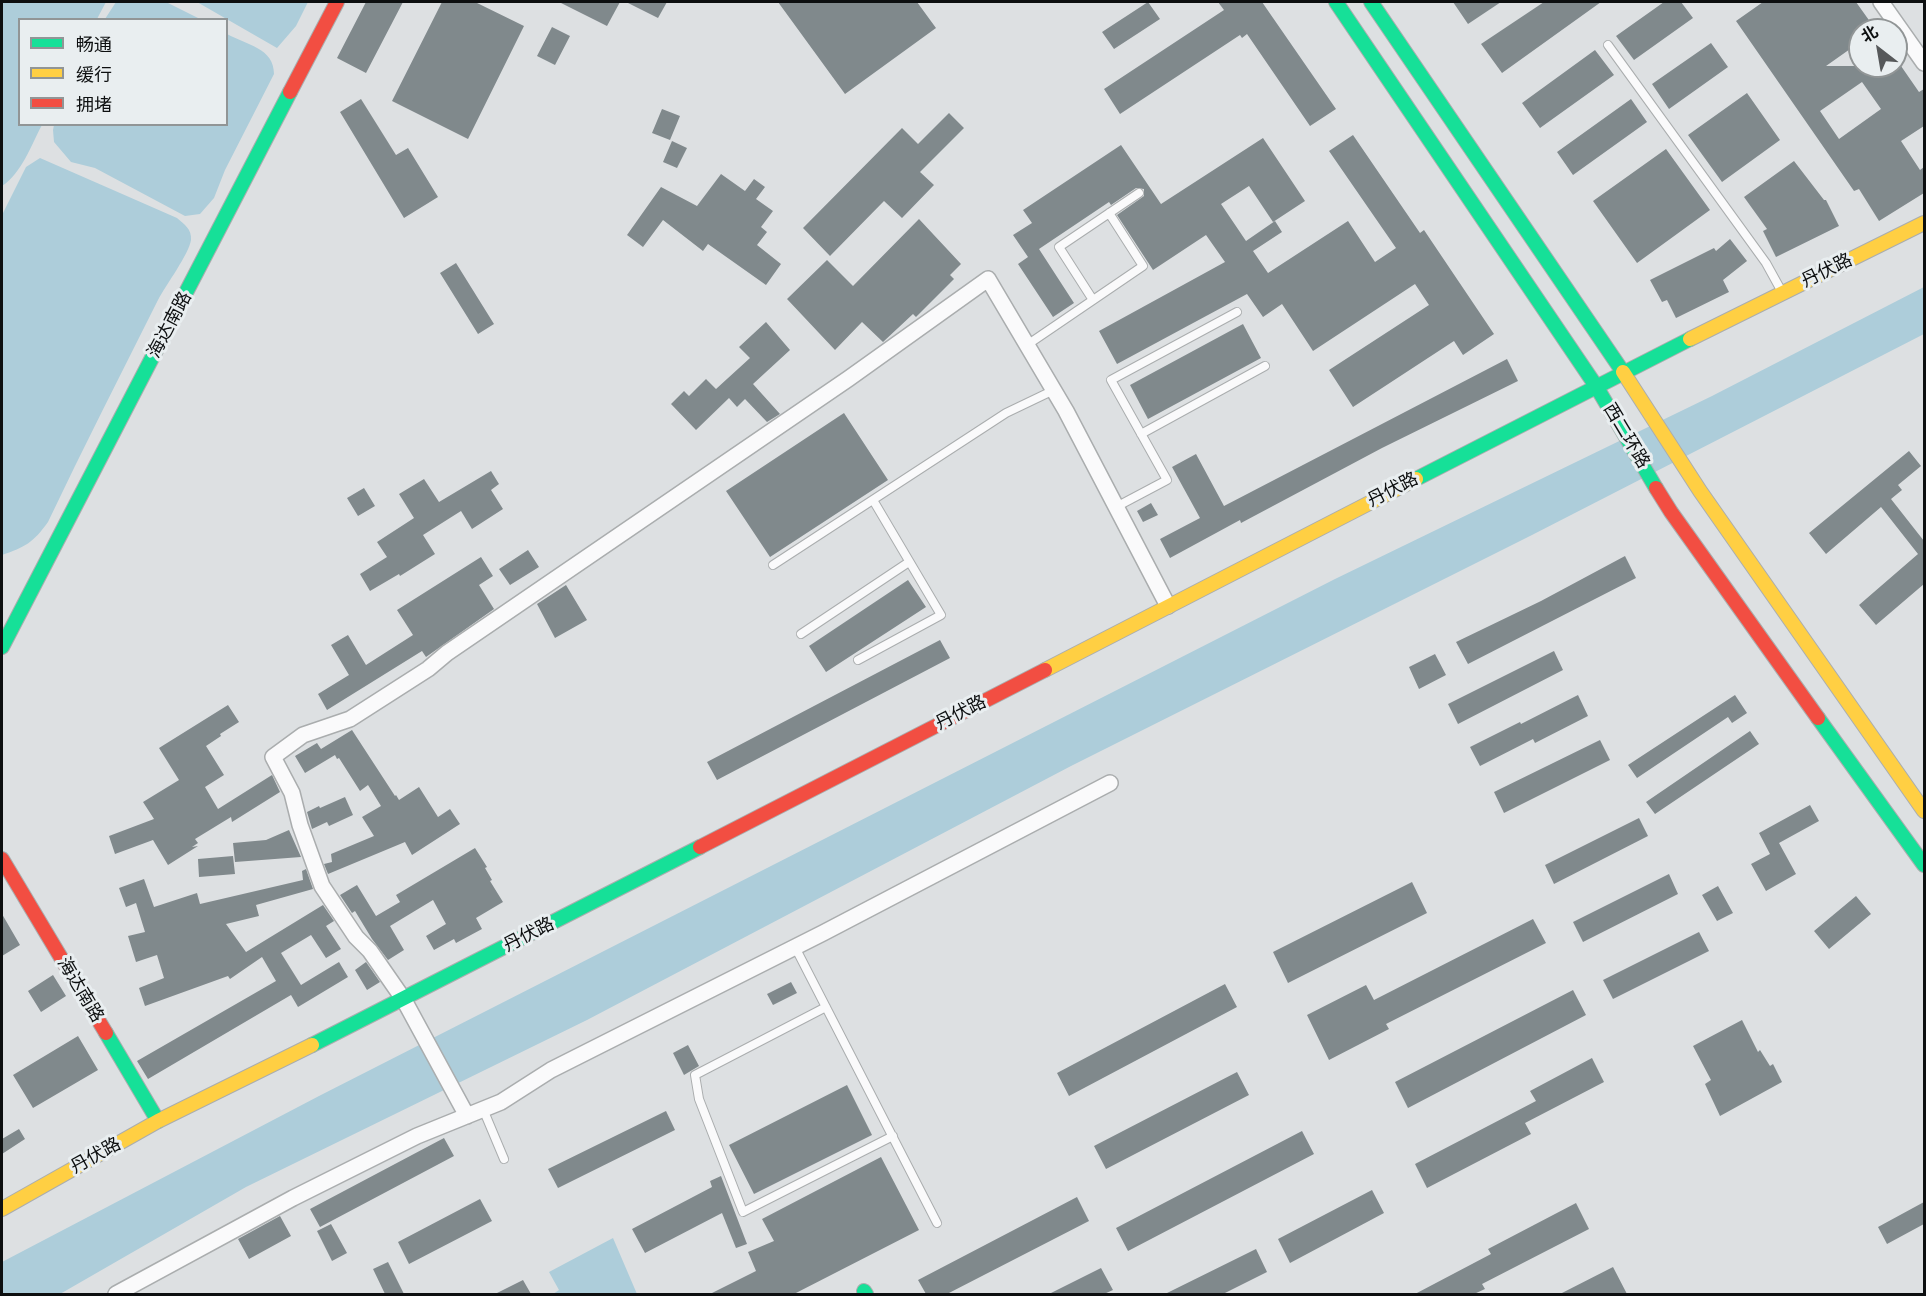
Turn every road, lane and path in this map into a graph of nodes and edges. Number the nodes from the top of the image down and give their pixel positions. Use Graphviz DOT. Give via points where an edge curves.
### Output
graph roads {
  1 [pos="337,2"];
  2 [pos="1336,2"];
  3 [pos="1371,2"];
  4 [pos="1881,2"];
  5 [pos="1608,45"];
  6 [pos="1924,63"];
  7 [pos="1139,193"];
  8 [pos="1109,213"];
  9 [pos="1924,223"];
  10 [pos="1783,293"];
  11 [pos="1094,300"];
  12 [pos="1237,312"];
  13 [pos="1027,345"];
  14 [pos="1265,366"];
  15 [pos="1623,372"];
  16 [pos="1596,386"];
  17 [pos="1054,390"];
  18 [pos="1141,434"];
  19 [pos="873,500"];
  20 [pos="1116,507"];
  21 [pos="909,562"];
  22 [pos="773,565"];
  23 [pos="1168,606"];
  24 [pos="801,634"];
  25 [pos="2,647"];
  26 [pos="858,660"];
  27 [pos="1110,783"];
  28 [pos="1924,811"];
  29 [pos="2,859"];
  30 [pos="1924,865"];
  31 [pos="795,947"];
  32 [pos="404,1000"];
  33 [pos="826,1006"];
  34 [pos="483,1109"];
  35 [pos="464,1110"];
  36 [pos="158,1121"];
  37 [pos="893,1136"];
  38 [pos="504,1158"];
  39 [pos="2,1209"];
  40 [pos="937,1223"];
  41 [pos="116,1294"];
  1 -- 25 [label="main road, 海达南路"];
  2 -- 16 [label="main road, 西二环路"];
  3 -- 15 [label="main road, 西二环路"];
  4 -- 6 [label="street"];
  5 -- 10 [label="lane" via="1766,263"];
  7 -- 8 [label="lane"];
  8 -- 11 [label="lane" via="1143,266"];
  8 -- 11 [label="lane" via="1059,248"];
  9 -- 10 [label="main road, 丹伏路"];
  10 -- 15 [label="main road, 丹伏路"];
  11 -- 13 [label="lane"];
  12 -- 18 [label="lane" via="1111,380"];
  13 -- 17 [label="street"];
  13 -- 32 [label="street" via="988,279 428,669 350,719 303,735 273,757 292,793 322,886"];
  14 -- 18 [label="lane"];
  15 -- 16 [label="main road, 丹伏路"];
  15 -- 28 [label="main road, 西二环路" via="1700,491"];
  16 -- 23 [label="main road, 丹伏路"];
  16 -- 30 [label="main road, 西二环路" via="1671,512"];
  17 -- 19 [label="lane" via="1006,413"];
  17 -- 20 [label="street"];
  18 -- 20 [label="lane" via="1167,480"];
  19 -- 21 [label="lane"];
  19 -- 22 [label="lane"];
  20 -- 23 [label="street"];
  21 -- 24 [label="lane"];
  21 -- 26 [label="lane" via="941,615"];
  23 -- 32 [label="main road, 丹伏路"];
  27 -- 31 [label="street"];
  29 -- 36 [label="main road, 海达南路"];
  31 -- 33 [label="lane"];
  31 -- 34 [label="street" via="551,1070"];
  32 -- 35 [label="street"];
  32 -- 36 [label="main road, 丹伏路"];
  33 -- 37 [label="lane"];
  33 -- 37 [label="lane" via="695,1075 699,1099 743,1212"];
  34 -- 35 [label="street"];
  34 -- 38 [label="lane"];
  35 -- 41 [label="street"];
  36 -- 39 [label="main road, 丹伏路"];
  37 -- 40 [label="lane"];
}
